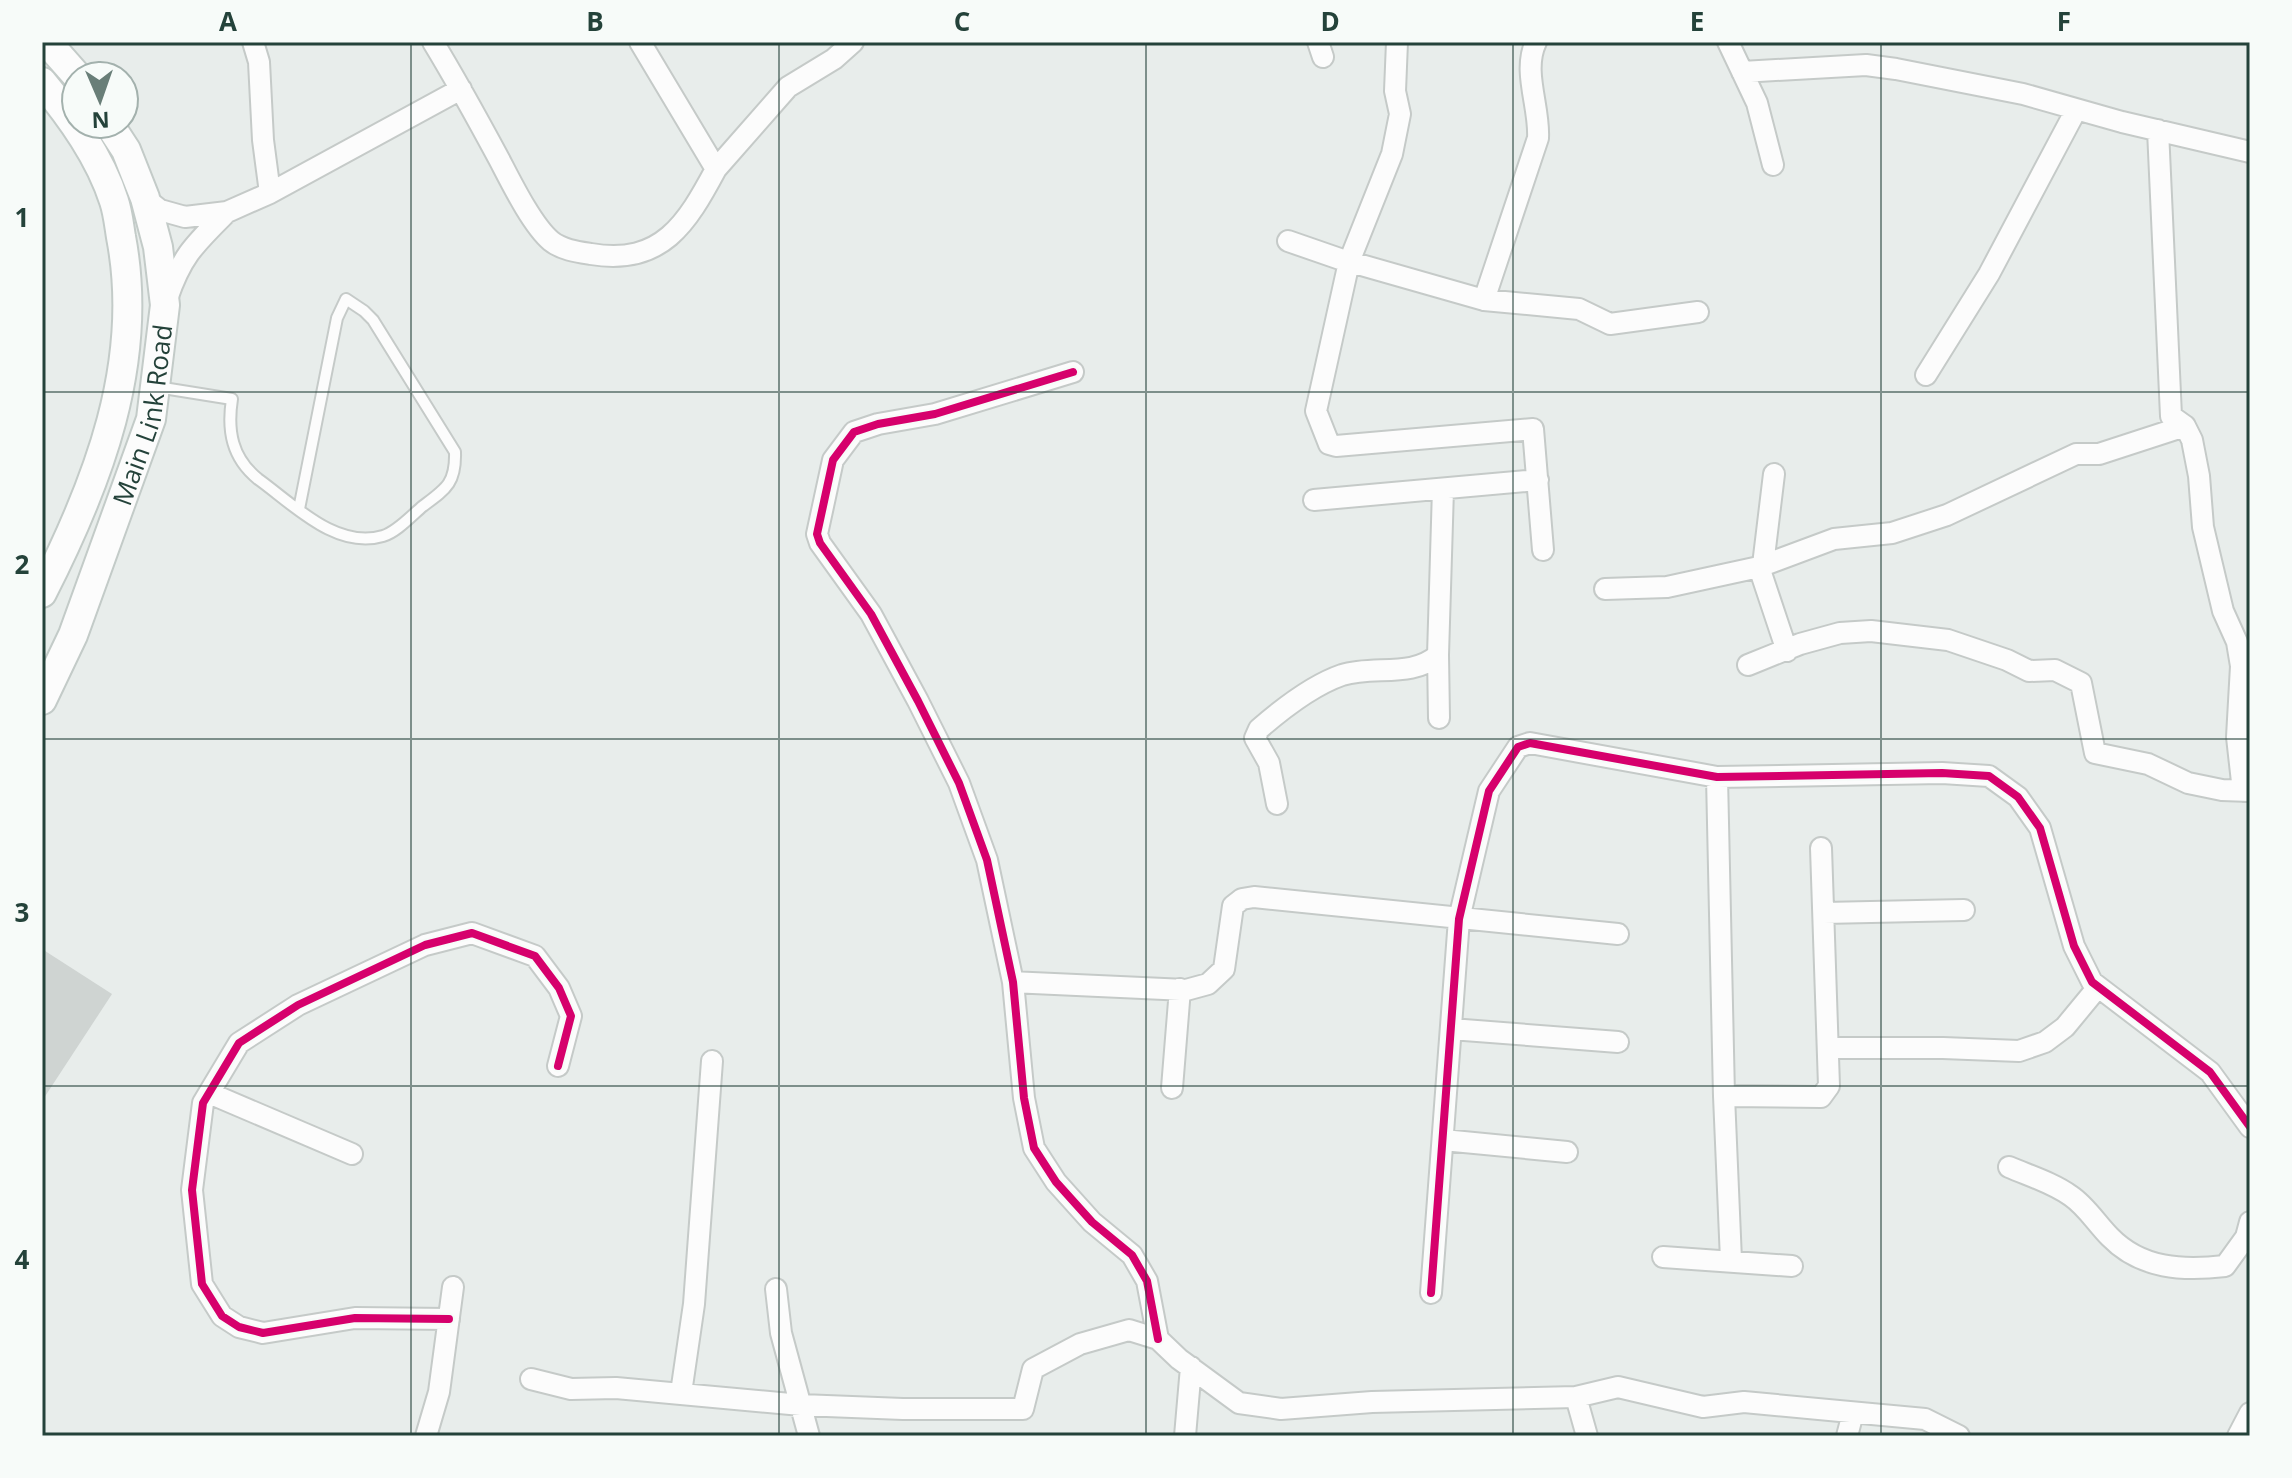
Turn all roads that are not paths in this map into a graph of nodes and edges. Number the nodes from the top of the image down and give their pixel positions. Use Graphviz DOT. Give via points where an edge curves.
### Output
graph roads {
  1 [pos="47,42"];
  2 [pos="253,42"];
  3 [pos="433,42"];
  4 [pos="640,42"];
  5 [pos="853,42"];
  6 [pos="1397,42"];
  7 [pos="1536,42"];
  8 [pos="1728,42"];
  9 [pos="63,60"];
  10 [pos="1742,72"];
  11 [pos="42,82"];
  12 [pos="461,89"];
  13 [pos="2076,110"];
  14 [pos="2158,130"];
  15 [pos="119,140"];
  16 [pos="2250,152"];
  17 [pos="1773,165"];
  18 [pos="716,169"];
  19 [pos="270,193"];
  20 [pos="145,198"];
  21 [pos="227,212"];
  22 [pos="1288,241"];
  23 [pos="1349,262"];
  24 [pos="1484,300"];
  25 [pos="165,305"];
  26 [pos="1698,312"];
  27 [pos="1073,372"];
  28 [pos="1926,375"];
  29 [pos="155,386"];
  30 [pos="2185,426"];
  31 [pos="1774,474"];
  32 [pos="1538,480"];
  33 [pos="1443,489"];
  34 [pos="1314,500"];
  35 [pos="299,509"];
  36 [pos="1543,550"];
  37 [pos="1761,566"];
  38 [pos="1605,589"];
  39 [pos="42,593"];
  40 [pos="1787,651"];
  41 [pos="1438,655"];
  42 [pos="1748,665"];
  43 [pos="42,700"];
  44 [pos="1439,718"];
  45 [pos="1717,777"];
  46 [pos="2246,791"];
  47 [pos="1277,804"];
  48 [pos="1821,848"];
  49 [pos="1964,910"];
  50 [pos="1824,913"];
  51 [pos="1459,919"];
  52 [pos="1618,934"];
  53 [pos="1013,982"];
  54 [pos="2098,987"];
  55 [pos="1180,989"];
  56 [pos="1451,1029"];
  57 [pos="1618,1042"];
  58 [pos="1829,1048"];
  59 [pos="712,1061"];
  60 [pos="558,1066"];
  61 [pos="1172,1088"];
  62 [pos="209,1093"];
  63 [pos="1724,1096"];
  64 [pos="2250,1127"];
  65 [pos="1443,1140"];
  66 [pos="1567,1152"];
  67 [pos="352,1154"];
  68 [pos="2009,1167"];
  69 [pos="2250,1222"];
  70 [pos="1663,1257"];
  71 [pos="1731,1260"];
  72 [pos="1792,1266"];
  73 [pos="453,1287"];
  74 [pos="776,1289"];
  75 [pos="1431,1293"];
  76 [pos="449,1319"];
  77 [pos="1158,1339"];
  78 [pos="1191,1367"];
  79 [pos="531,1379"];
  80 [pos="681,1393"];
  81 [pos="1576,1397"];
  82 [pos="801,1405"];
  83 [pos="1853,1413"];
  84 [pos="2250,1413"];
  85 [pos="2243,1435"];
  86 [pos="426,1436"];
  87 [pos="809,1436"];
  88 [pos="1185,1436"];
  89 [pos="1587,1436"];
  90 [pos="1847,1436"];
  91 [pos="1959,1436"];
  1 -- 9 [label="street"];
  2 -- 19 [label="street"];
  3 -- 12 [label="street"];
  4 -- 18 [label="street"];
  5 -- 18 [label="street" via="788,87"];
  6 -- 23 [label="street" via="1399,127"];
  7 -- 24 [label="street" via="1529,59 1538,138"];
  8 -- 10 [label="street"];
  10 -- 13 [label="street" via="1866,65 2023,94"];
  10 -- 17 [label="street" via="1757,103"];
  11 -- 39 [label="street, Main Link Road" via="71,116 114,201 127,269 128,341 103,452"];
  12 -- 18 [label="street" via="518,195 559,247 604,256 652,248 687,220"];
  12 -- 19 [label="street"];
  13 -- 14 [label="street"];
  13 -- 28 [label="street" via="1989,274"];
  14 -- 16 [label="street"];
  14 -- 30 [label="street" via="2171,416"];
  15 -- 20 [label="street, Main Link Road"];
  19 -- 21 [label="street"];
  20 -- 21 [label="street" via="160,210 185,217"];
  20 -- 25 [label="street, Main Link Road"];
  21 -- 25 [label="street" via="178,266"];
  22 -- 23 [label="street"];
  23 -- 24 [label="street"];
  23 -- 32 [label="street" via="1316,411 1329,444 1533,429"];
  24 -- 26 [label="street" via="1579,309 1610,324"];
  25 -- 29 [label="street, Main Link Road"];
  27 -- 53 [label="street" via="935,414 854,432 833,460 817,534 871,614 959,783 987,860"];
  29 -- 35 [label="lane" via="232,399 232,440 238,460"];
  29 -- 43 [label="street, Main Link Road" via="151,419 114,525"];
  30 -- 37 [label="street" via="2099,454 2076,454 1947,515 1892,533 1834,539"];
  30 -- 46 [label="street" via="2192,440 2211,565 2237,642 2237,723"];
  31 -- 37 [label="street"];
  32 -- 33 [label="street"];
  32 -- 36 [label="street"];
  33 -- 34 [label="street"];
  33 -- 41 [label="street"];
  35 -- 35 [label="lane" via="338,534 385,536 445,489 456,473 455,452 383,334 346,299 337,318"];
  37 -- 38 [label="street" via="1667,587"];
  37 -- 40 [label="street"];
  40 -- 42 [label="street"];
  40 -- 46 [label="street" via="1840,633 1871,631 1948,640 2029,671 2055,670 2081,683 2095,753 2148,764 2188,783"];
  41 -- 44 [label="street"];
  41 -- 47 [label="street" via="1413,668 1341,676 1259,729 1255,738 1269,763"];
  45 -- 51 [label="street" via="1530,743 1518,747 1489,791"];
  45 -- 54 [label="street" via="1989,776 2018,797 2040,828 2074,946"];
  45 -- 63 [label="street"];
  48 -- 50 [label="street"];
  49 -- 50 [label="street"];
  50 -- 58 [label="street"];
  51 -- 52 [label="street"];
  51 -- 55 [label="street" via="1242,899 1233,906 1224,969 1208,984"];
  51 -- 56 [label="street"];
  53 -- 55 [label="street"];
  53 -- 77 [label="street" via="1034,1148 1092,1222 1132,1255 1147,1281"];
  54 -- 58 [label="street" via="2065,1027 2045,1042 2019,1051"];
  54 -- 64 [label="street" via="2210,1072"];
  55 -- 61 [label="street"];
  56 -- 57 [label="street"];
  56 -- 65 [label="street"];
  58 -- 63 [label="street" via="1829,1086 1821,1097"];
  59 -- 80 [label="street" via="694,1304"];
  60 -- 62 [label="street" via="571,1016 559,988 535,956 472,933 425,945 298,1005 239,1043"];
  62 -- 67 [label="street"];
  62 -- 76 [label="street" via="203,1103 192,1190 202,1284 222,1316 263,1333 355,1318"];
  63 -- 71 [label="street"];
  65 -- 66 [label="street"];
  65 -- 75 [label="street"];
  68 -- 69 [label="street" via="2074,1197 2112,1240 2131,1255 2158,1265 2225,1266"];
  70 -- 71 [label="street"];
  71 -- 72 [label="street"];
  73 -- 76 [label="street"];
  74 -- 82 [label="street" via="781,1333"];
  76 -- 86 [label="street" via="439,1392"];
  77 -- 78 [label="street"];
  77 -- 82 [label="street" via="1129,1330 1080,1344 1033,1369 1023,1409"];
  78 -- 81 [label="street" via="1239,1403 1281,1409"];
  78 -- 88 [label="street"];
  79 -- 80 [label="street" via="571,1389"];
  80 -- 82 [label="street"];
  81 -- 83 [label="street" via="1618,1387 1703,1407 1744,1402"];
  81 -- 89 [label="street"];
  82 -- 87 [label="street"];
  83 -- 90 [label="street"];
  83 -- 91 [label="street" via="1925,1419"];
  84 -- 85 [label="street"];
}
